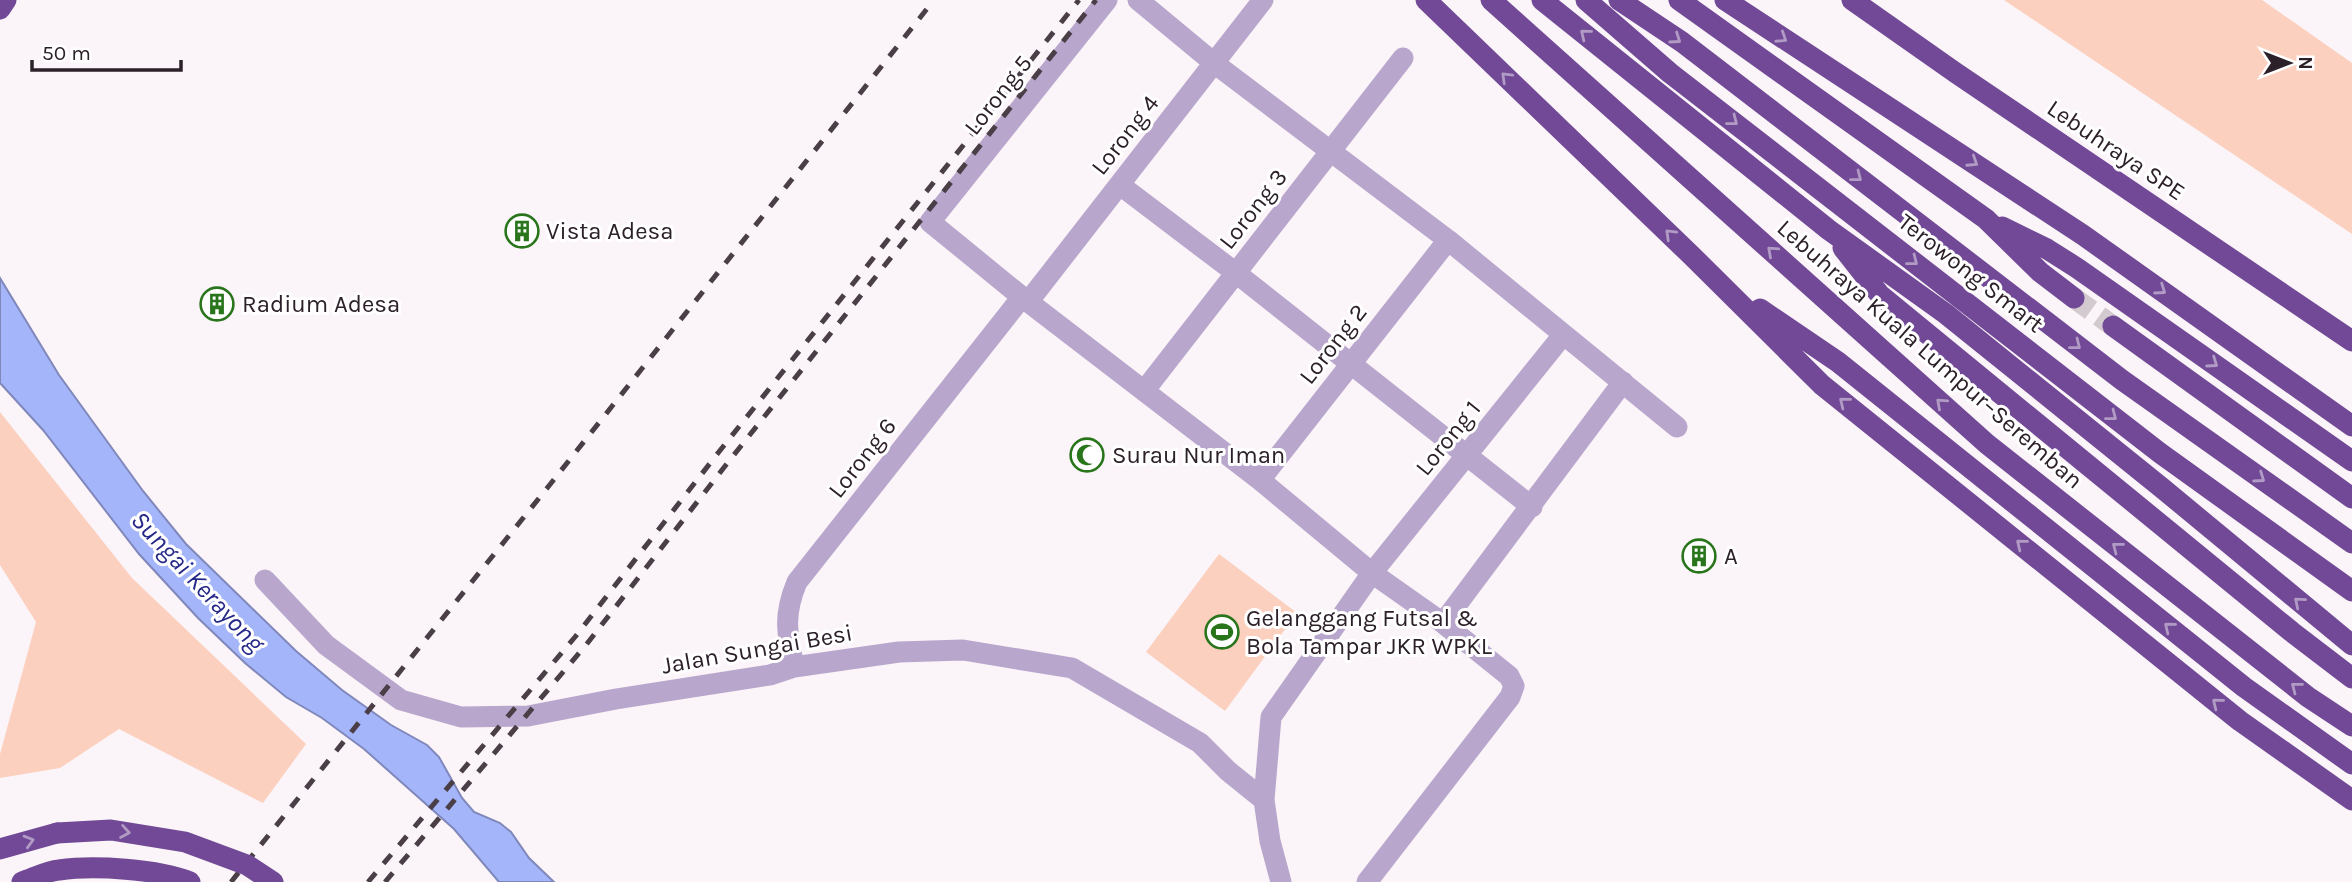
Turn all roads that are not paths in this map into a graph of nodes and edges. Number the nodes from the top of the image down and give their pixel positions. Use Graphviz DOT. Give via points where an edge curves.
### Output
graph roads {
  1 [pos="5,0"];
  2 [pos="1107,0"];
  3 [pos="1138,0"];
  4 [pos="1263,0"];
  5 [pos="1426,0"];
  6 [pos="1492,0"];
  7 [pos="1542,0"];
  8 [pos="1586,0"];
  9 [pos="1619,0"];
  10 [pos="1679,0"];
  11 [pos="1725,0"];
  12 [pos="1852,0"];
  13 [pos="1877,0"];
  14 [pos="0,7"];
  15 [pos="1403,58"];
  16 [pos="1214,63"];
  17 [pos="1331,152"];
  18 [pos="1120,185"];
  19 [pos="1986,219"];
  20 [pos="1829,230"];
  21 [pos="1448,240"];
  22 [pos="1237,273"];
  23 [pos="1719,282"];
  24 [pos="2074,298"];
  25 [pos="1025,300"];
  26 [pos="2352,324"];
  27 [pos="2113,326"];
  28 [pos="1563,335"];
  29 [pos="2352,341"];
  30 [pos="1351,363"];
  31 [pos="1623,382"];
  32 [pos="1144,391"];
  33 [pos="2352,426"];
  34 [pos="1677,427"];
  35 [pos="1468,456"];
  36 [pos="2352,461"];
  37 [pos="1260,480"];
  38 [pos="2352,498"];
  39 [pos="1532,507"];
  40 [pos="2352,543"];
  41 [pos="1372,573"];
  42 [pos="2331,578"];
  43 [pos="265,580"];
  44 [pos="2352,591"];
  45 [pos="2352,599"];
  46 [pos="1443,623"];
  47 [pos="2352,645"];
  48 [pos="794,667"];
  49 [pos="2352,678"];
  50 [pos="2352,726"];
  51 [pos="2352,764"];
  52 [pos="1264,800"];
  53 [pos="2352,800"];
  54 [pos="0,849"];
  55 [pos="22,882"];
  56 [pos="190,882"];
  57 [pos="273,882"];
  58 [pos="1281,882"];
  59 [pos="1367,882"];
  1 -- 14 [label="highway"];
  2 -- 25 [label="street, Lorong 5" via="930,222"];
  3 -- 16 [label="street"];
  4 -- 16 [label="street, Lorong 4"];
  23 -- 5 [label="highway, one-way"];
  50 -- 6 [label="highway, Lebuhraya Kuala Lumpur–Seremban, one-way" via="1987,444"];
  20 -- 7 [label="highway, Terowong Smart, one-way"];
  8 -- 42 [label="highway, Terowong Smart, one-way" via="1670,73 2116,419"];
  9 -- 40 [label="highway, one-way" via="1682,42 2122,380"];
  10 -- 19 [label="highway"];
  11 -- 33 [label="highway, one-way" via="2083,235"];
  12 -- 29 [label="highway, Lebuhraya SPE"];
  13 -- 26 [label="highway, Lebuhraya SPE"];
  15 -- 17 [label="street, Lorong 3"];
  16 -- 17 [label="street"];
  16 -- 18 [label="street, Lorong 4"];
  17 -- 21 [label="street"];
  17 -- 22 [label="street, Lorong 3"];
  18 -- 22 [label="street"];
  18 -- 25 [label="street, Lorong 4"];
  19 -- 24 [label="highway"];
  19 -- 36 [label="highway, one-way" via="2077,268"];
  47 -- 20 [label="highway, Terowong Smart, one-way" via="1957,323"];
  20 -- 49 [label="highway, Terowong Smart" via="1880,295"];
  21 -- 28 [label="street"];
  21 -- 30 [label="street, Lorong 2"];
  22 -- 30 [label="street"];
  22 -- 32 [label="street, Lorong 3"];
  51 -- 23 [label="highway, one-way" via="2245,687 1838,362"];
  53 -- 23 [label="highway, one-way" via="2240,722 1822,385"];
  25 -- 32 [label="street"];
  25 -- 48 [label="street, Lorong 6" via="797,582 786,625"];
  27 -- 38 [label="highway"];
  28 -- 31 [label="street"];
  28 -- 35 [label="street, Lorong 1"];
  30 -- 35 [label="street"];
  30 -- 37 [label="street, Lorong 2"];
  31 -- 34 [label="street"];
  31 -- 39 [label="street"];
  32 -- 37 [label="street"];
  35 -- 39 [label="street"];
  35 -- 41 [label="street, Lorong 1"];
  37 -- 41 [label="street"];
  39 -- 46 [label="street"];
  41 -- 46 [label="street"];
  41 -- 52 [label="street" via="1271,717"];
  42 -- 44 [label="highway, Terowong Smart"];
  42 -- 45 [label="highway, Terowong Smart"];
  43 -- 48 [label="street, Jalan Sungai Besi" via="326,645 401,700 461,717 528,716 770,675"];
  46 -- 59 [label="street" via="1514,686"];
  48 -- 52 [label="street, Jalan Sungai Besi" via="963,650 1072,668 1200,743"];
  52 -- 58 [label="street"];
  54 -- 57 [label="highway, one-way, bridge" via="57,833 111,830 185,842 247,865"];
  55 -- 56 [label="highway" via="57,870 132,869"];
}
